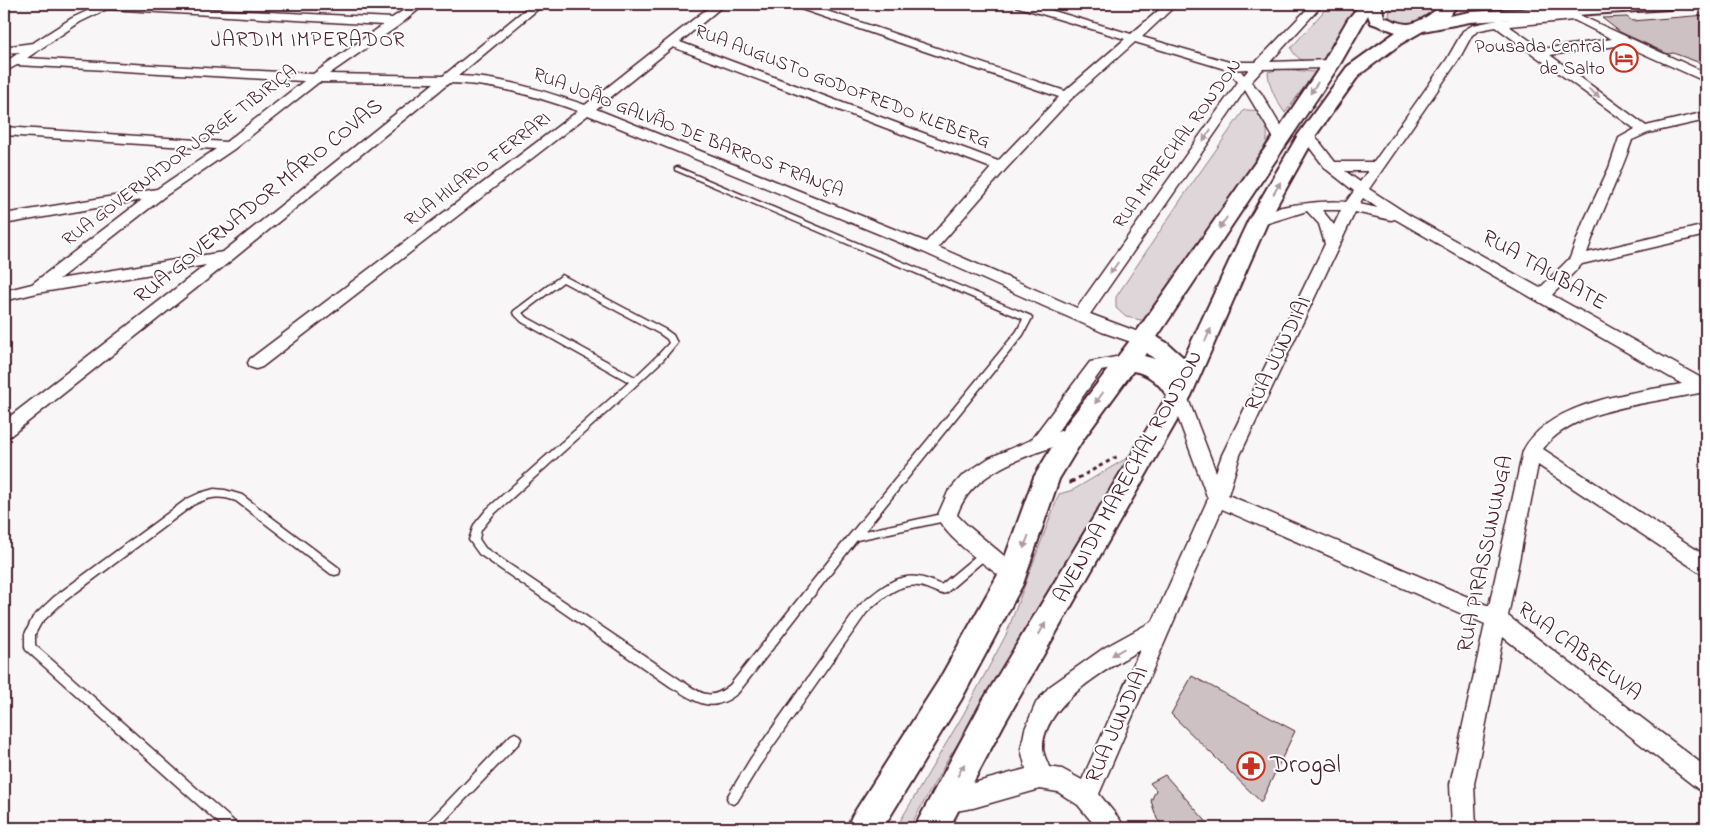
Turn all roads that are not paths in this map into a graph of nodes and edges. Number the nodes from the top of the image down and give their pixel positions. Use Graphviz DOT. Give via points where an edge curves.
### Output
graph roads {
  1 [pos="420,4"];
  2 [pos="539,4"];
  3 [pos="720,4"];
  4 [pos="796,4"];
  5 [pos="1019,4"];
  6 [pos="1172,4"];
  7 [pos="1318,4"];
  8 [pos="1369,4"];
  9 [pos="1374,4"];
  10 [pos="1450,4"];
  11 [pos="1534,4"];
  12 [pos="1669,4"];
  13 [pos="108,5"];
  14 [pos="1568,10"];
  15 [pos="396,22"];
  16 [pos="1498,23"];
  17 [pos="1423,26"];
  18 [pos="1134,37"];
  19 [pos="1625,41"];
  20 [pos="670,42"];
  21 [pos="38,46"];
  22 [pos="4,50"];
  23 [pos="1541,53"];
  24 [pos="1331,64"];
  25 [pos="9,65"];
  26 [pos="1228,66"];
  27 [pos="1260,66"];
  28 [pos="1685,67"];
  29 [pos="1706,71"];
  30 [pos="1706,77"];
  31 [pos="316,78"];
  32 [pos="445,79"];
  33 [pos="1245,81"];
  34 [pos="1067,96"];
  35 [pos="1225,109"];
  36 [pos="1264,109"];
  37 [pos="587,110"];
  38 [pos="1706,116"];
  39 [pos="4,130"];
  40 [pos="1644,130"];
  41 [pos="1307,135"];
  42 [pos="1281,139"];
  43 [pos="229,146"];
  44 [pos="1379,165"];
  45 [pos="1332,166"];
  46 [pos="1000,167"];
  47 [pos="677,169"];
  48 [pos="1361,190"];
  49 [pos="160,193"];
  50 [pos="1310,206"];
  51 [pos="1351,206"];
  52 [pos="1404,218"];
  53 [pos="4,219"];
  54 [pos="1258,221"];
  55 [pos="1706,230"];
  56 [pos="1332,244"];
  57 [pos="928,249"];
  58 [pos="228,256"];
  59 [pos="1577,260"];
  60 [pos="37,288"];
  61 [pos="4,296"];
  62 [pos="1542,296"];
  63 [pos="1081,315"];
  64 [pos="1143,340"];
  65 [pos="1126,361"];
  66 [pos="256,363"];
  67 [pos="635,381"];
  68 [pos="1184,386"];
  69 [pos="1704,387"];
  70 [pos="4,431"];
  71 [pos="1073,434"];
  72 [pos="1038,444"];
  73 [pos="1532,451"];
  74 [pos="1217,499"];
  75 [pos="948,517"];
  76 [pos="854,538"];
  77 [pos="986,553"];
  78 [pos="1706,566"];
  79 [pos="335,571"];
  80 [pos="1013,575"];
  81 [pos="1496,620"];
  82 [pos="1160,628"];
  83 [pos="515,739"];
  84 [pos="1040,777"];
  85 [pos="1706,781"];
  86 [pos="1086,797"];
  87 [pos="733,798"];
  88 [pos="944,801"];
  89 [pos="1464,827"];
  90 [pos="233,828"];
  91 [pos="430,828"];
  92 [pos="864,828"];
  93 [pos="930,828"];
  94 [pos="1112,828"];
  1 -- 15 [label="street, RUA GOVERNADOR JORGE TIBIRIÇA"];
  2 -- 32 [label="street, RUA GOVERNADOR MÁRIO COVAS"];
  3 -- 20 [label="street, RUA HILARIO FERRARI"];
  4 -- 34 [label="street"];
  5 -- 18 [label="street"];
  6 -- 18 [label="street"];
  7 -- 27 [label="street, RUA MARECHAL RONDON"];
  8 -- 24 [label="main road" via="1356,19"];
  9 -- 17 [label="main road" via="1374,14 1382,23 1398,28"];
  10 -- 17 [label="main road, AVENIDA MARECHAL RONDON" via="1442,14"];
  11 -- 14 [label="main road"];
  12 -- 14 [label="main road"];
  13 -- 15 [label="street"];
  13 -- 21 [label="street" via="76,20"];
  14 -- 16 [label="street, RUA JUNDIAI"];
  14 -- 17 [label="main road" via="1454,19"];
  14 -- 19 [label="street"];
  15 -- 31 [label="street, RUA GOVERNADOR JORGE TIBIRIÇA"];
  16 -- 23 [label="street"];
  16 -- 44 [label="street, RUA JUNDIAI" via="1477,27 1467,33 1453,59"];
  17 -- 41 [label="main road, AVENIDA MARECHAL RONDON" via="1396,39 1353,71"];
  18 -- 26 [label="street"];
  18 -- 34 [label="street"];
  19 -- 23 [label="street"];
  19 -- 28 [label="street"];
  20 -- 37 [label="street, RUA HILARIO FERRARI"];
  20 -- 46 [label="street, RUA AUGUSTO GODOFREDO KLEBERG"];
  21 -- 22 [label="street"];
  21 -- 25 [label="street"];
  23 -- 40 [label="street, one-way"];
  24 -- 27 [label="street"];
  24 -- 42 [label="main road, one-way"];
  25 -- 31 [label="street, RUA JOÃO GALVÃO DE BARROS FRANÇA"];
  26 -- 27 [label="street"];
  26 -- 33 [label="street"];
  27 -- 33 [label="street, RUA MARECHAL RONDON"];
  28 -- 29 [label="street"];
  28 -- 30 [label="street"];
  31 -- 32 [label="street, RUA JOÃO GALVÃO DE BARROS FRANÇA"];
  31 -- 43 [label="street, RUA GOVERNADOR JORGE TIBIRIÇA"];
  32 -- 37 [label="street, RUA JOÃO GALVÃO DE BARROS FRANÇA" via="502,83"];
  32 -- 58 [label="street, RUA GOVERNADOR MÁRIO COVAS"];
  33 -- 35 [label="street, RUA MARECHAL RONDON"];
  33 -- 36 [label="street"];
  34 -- 46 [label="street"];
  35 -- 36 [label="street" via="1251,104"];
  35 -- 63 [label="street, RUA MARECHAL RONDON, one-way"];
  36 -- 42 [label="street"];
  37 -- 57 [label="street, RUA JOÃO GALVÃO DE BARROS FRANÇA"];
  37 -- 66 [label="street, RUA HILARIO FERRARI"];
  38 -- 40 [label="street"];
  39 -- 43 [label="street"];
  40 -- 59 [label="street" via="1626,138"];
  41 -- 45 [label="street, RUA TAUBATE"];
  54 -- 41 [label="main road, AVENIDA MARECHAL RONDON, one-way"];
  42 -- 64 [label="main road, one-way"];
  43 -- 49 [label="street, RUA GOVERNADOR JORGE TIBIRIÇA"];
  44 -- 45 [label="street"];
  44 -- 48 [label="street, RUA JUNDIAI"];
  45 -- 48 [label="street, RUA TAUBATE"];
  46 -- 57 [label="street"];
  47 -- 76 [label="lane" via="1028,318 1020,333"];
  48 -- 51 [label="street, RUA JUNDIAI"];
  48 -- 52 [label="street, RUA TAUBATE"];
  49 -- 53 [label="street"];
  49 -- 60 [label="street, RUA GOVERNADOR JORGE TIBIRIÇA"];
  50 -- 51 [label="street"];
  50 -- 54 [label="street"];
  50 -- 56 [label="street" via="1325,219"];
  51 -- 52 [label="street"];
  51 -- 56 [label="street, RUA JUNDIAI"];
  52 -- 62 [label="street, RUA TAUBATE"];
  68 -- 54 [label="main road, AVENIDA MARECHAL RONDON, one-way"];
  55 -- 59 [label="street"];
  56 -- 74 [label="street, RUA JUNDIAI" via="1231,455"];
  57 -- 63 [label="street, RUA JOÃO GALVÃO DE BARROS FRANÇA"];
  58 -- 60 [label="street"];
  58 -- 70 [label="street, RUA GOVERNADOR MÁRIO COVAS"];
  59 -- 62 [label="street"];
  60 -- 61 [label="street"];
  62 -- 69 [label="street, RUA TAUBATE"];
  63 -- 64 [label="street, RUA JOÃO GALVÃO DE BARROS FRANÇA"];
  64 -- 65 [label="main road"];
  64 -- 68 [label="main road" via="1159,349"];
  65 -- 68 [label="main road" via="1146,364"];
  65 -- 71 [label="main road, one-way"];
  65 -- 72 [label="street" via="1096,366"];
  67 -- 67 [label="lane" via="673,343 663,332 562,278 517,313"];
  67 -- 76 [label="lane" via="490,512 477,528 474,540 482,551 675,683 704,699 716,701 734,689"];
  68 -- 74 [label="street"];
  88 -- 68 [label="main road, AVENIDA MARECHAL RONDON, one-way"];
  69 -- 73 [label="street, RUA PIRASSUNUNGA" via="1568,418 1546,433"];
  71 -- 72 [label="street"];
  71 -- 80 [label="main road, one-way" via="1047,477"];
  72 -- 75 [label="street" via="984,470 971,480 952,502"];
  73 -- 78 [label="street"];
  73 -- 81 [label="street, RUA PIRASSUNUNGA"];
  74 -- 81 [label="street, RUA CABREUVA"];
  74 -- 82 [label="street, RUA JUNDIAI"];
  75 -- 76 [label="lane"];
  75 -- 77 [label="street"];
  77 -- 80 [label="street"];
  77 -- 87 [label="lane" via="942,590 917,580 902,582 886,590 864,609"];
  79 -- 90 [label="lane" via="239,498 222,492 207,493 174,513 58,600 37,620 30,634 30,647"];
  80 -- 92 [label="main road" via="950,690"];
  81 -- 85 [label="street, RUA CABREUVA"];
  81 -- 89 [label="street, RUA PIRASSUNUNGA" via="1462,784"];
  82 -- 84 [label="street, one-way" via="1111,655 1057,694 1036,729 1032,749"];
  82 -- 86 [label="street, RUA JUNDIAI"];
  83 -- 91 [label="lane"];
  84 -- 86 [label="street" via="1062,781"];
  84 -- 88 [label="street"];
  86 -- 94 [label="street"];
  88 -- 93 [label="main road, AVENIDA MARECHAL RONDON"];
}
